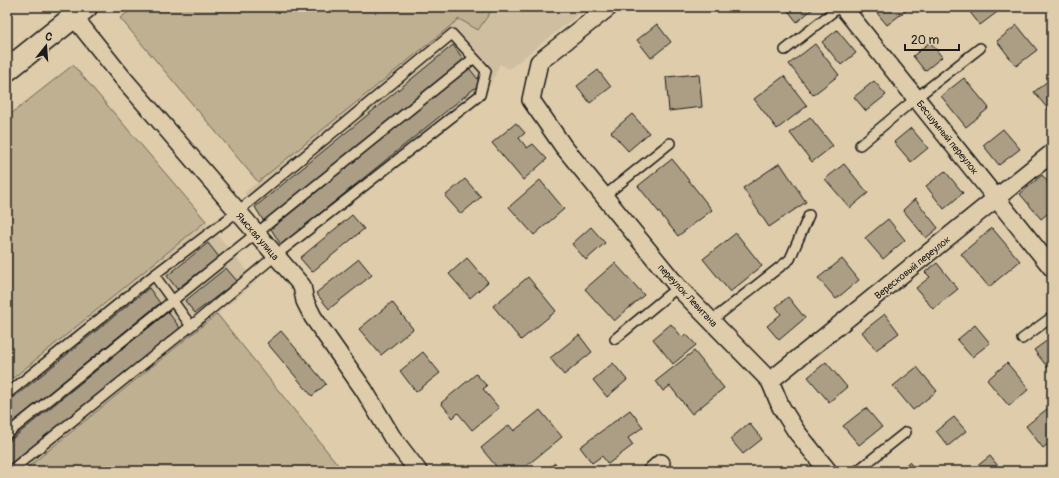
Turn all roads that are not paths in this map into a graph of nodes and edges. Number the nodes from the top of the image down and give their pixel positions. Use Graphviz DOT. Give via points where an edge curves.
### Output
graph roads {
  1 [pos="610,7"];
  2 [pos="839,7"];
  3 [pos="843,7"];
  4 [pos="80,12"];
  5 [pos="980,48"];
  6 [pos="785,50"];
  7 [pos="474,58"];
  8 [pos="7,70"];
  9 [pos="916,98"];
  10 [pos="670,143"];
  11 [pos="860,146"];
  12 [pos="1052,153"];
  13 [pos="603,197"];
  14 [pos="997,198"];
  15 [pos="237,212"];
  16 [pos="809,215"];
  17 [pos="256,232"];
  18 [pos="276,256"];
  19 [pos="1052,268"];
  20 [pos="154,275"];
  21 [pos="678,288"];
  22 [pos="172,301"];
  23 [pos="1052,317"];
  24 [pos="711,321"];
  25 [pos="191,326"];
  26 [pos="615,339"];
  27 [pos="1022,339"];
  28 [pos="770,381"];
  29 [pos="7,394"];
  30 [pos="906,432"];
  31 [pos="7,434"];
  32 [pos="10,471"];
  33 [pos="418,471"];
  34 [pos="828,471"];
  35 [pos="857,471"];
  1 -- 13 [label="street, переулок Левитана" via="539,62 531,100"];
  2 -- 6 [label="lane"];
  3 -- 9 [label="street, Бесшумный переулок"];
  4 -- 8 [label="street"];
  4 -- 15 [label="street, Ямская улица" via="122,77"];
  5 -- 9 [label="lane"];
  7 -- 15 [label="lane" via="452,34"];
  7 -- 17 [label="lane"];
  7 -- 18 [label="lane" via="486,71 480,95"];
  9 -- 11 [label="lane"];
  9 -- 14 [label="street, Бесшумный переулок"];
  10 -- 13 [label="lane"];
  12 -- 14 [label="street, Вересковый переулок"];
  13 -- 21 [label="street, переулок Левитана"];
  14 -- 19 [label="street, Бесшумный переулок"];
  14 -- 28 [label="street, Вересковый переулок"];
  15 -- 17 [label="street, Ямская улица"];
  15 -- 20 [label="lane"];
  16 -- 24 [label="lane" via="790,259"];
  17 -- 18 [label="street, Ямская улица"];
  17 -- 22 [label="lane"];
  18 -- 25 [label="lane"];
  18 -- 33 [label="street, Ямская улица" via="302,286 305,301 313,317 364,390 392,437"];
  20 -- 22 [label="lane"];
  20 -- 29 [label="lane"];
  21 -- 24 [label="street, переулок Левитана"];
  21 -- 26 [label="lane"];
  22 -- 25 [label="lane"];
  22 -- 31 [label="lane"];
  23 -- 27 [label="lane"];
  24 -- 28 [label="street, переулок Левитана"];
  25 -- 32 [label="lane"];
  28 -- 34 [label="street, переулок Левитана" via="780,407"];
  30 -- 35 [label="lane"];
}
